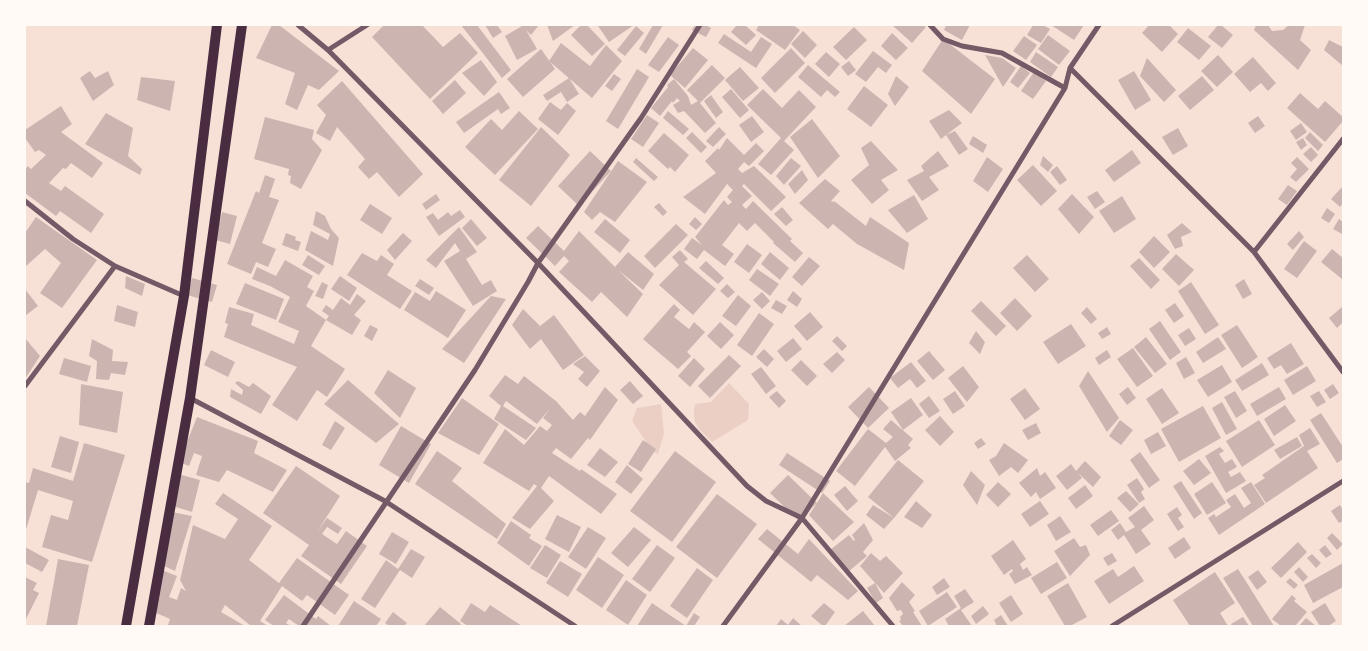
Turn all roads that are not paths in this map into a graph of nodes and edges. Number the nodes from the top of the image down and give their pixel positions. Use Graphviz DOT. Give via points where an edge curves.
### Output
graph roads {
  1 [pos="217,25"];
  2 [pos="242,25"];
  3 [pos="298,25"];
  4 [pos="367,25"];
  5 [pos="700,25"];
  6 [pos="930,25"];
  7 [pos="1098,25"];
  8 [pos="328,50"];
  9 [pos="1070,68"];
  10 [pos="1065,88"];
  11 [pos="1343,139"];
  12 [pos="25,201"];
  13 [pos="1254,252"];
  14 [pos="538,262"];
  15 [pos="115,266"];
  16 [pos="184,296"];
  17 [pos="1343,372"];
  18 [pos="25,386"];
  19 [pos="190,398"];
  20 [pos="1343,481"];
  21 [pos="385,501"];
  22 [pos="802,518"];
  23 [pos="126,626"];
  24 [pos="149,626"];
  25 [pos="303,626"];
  26 [pos="575,626"];
  27 [pos="723,626"];
  28 [pos="893,626"];
  29 [pos="1112,626"];
  1 -- 16 [label="main road"];
  2 -- 19 [label="main road"];
  3 -- 8 [label="street"];
  4 -- 8 [label="street"];
  5 -- 14 [label="street" via="641,118"];
  6 -- 10 [label="street" via="943,39 1002,53"];
  7 -- 9 [label="street"];
  8 -- 14 [label="street"];
  9 -- 10 [label="street"];
  9 -- 13 [label="street"];
  10 -- 22 [label="street"];
  11 -- 13 [label="street"];
  12 -- 15 [label="street" via="73,239"];
  13 -- 17 [label="street"];
  14 -- 21 [label="street" via="475,370"];
  14 -- 22 [label="street" via="747,486 766,501"];
  15 -- 16 [label="street"];
  15 -- 18 [label="street"];
  16 -- 23 [label="main road"];
  19 -- 21 [label="street"];
  19 -- 24 [label="main road"];
  20 -- 29 [label="street"];
  21 -- 25 [label="street"];
  21 -- 26 [label="street"];
  22 -- 27 [label="street"];
  22 -- 28 [label="street"];
}
